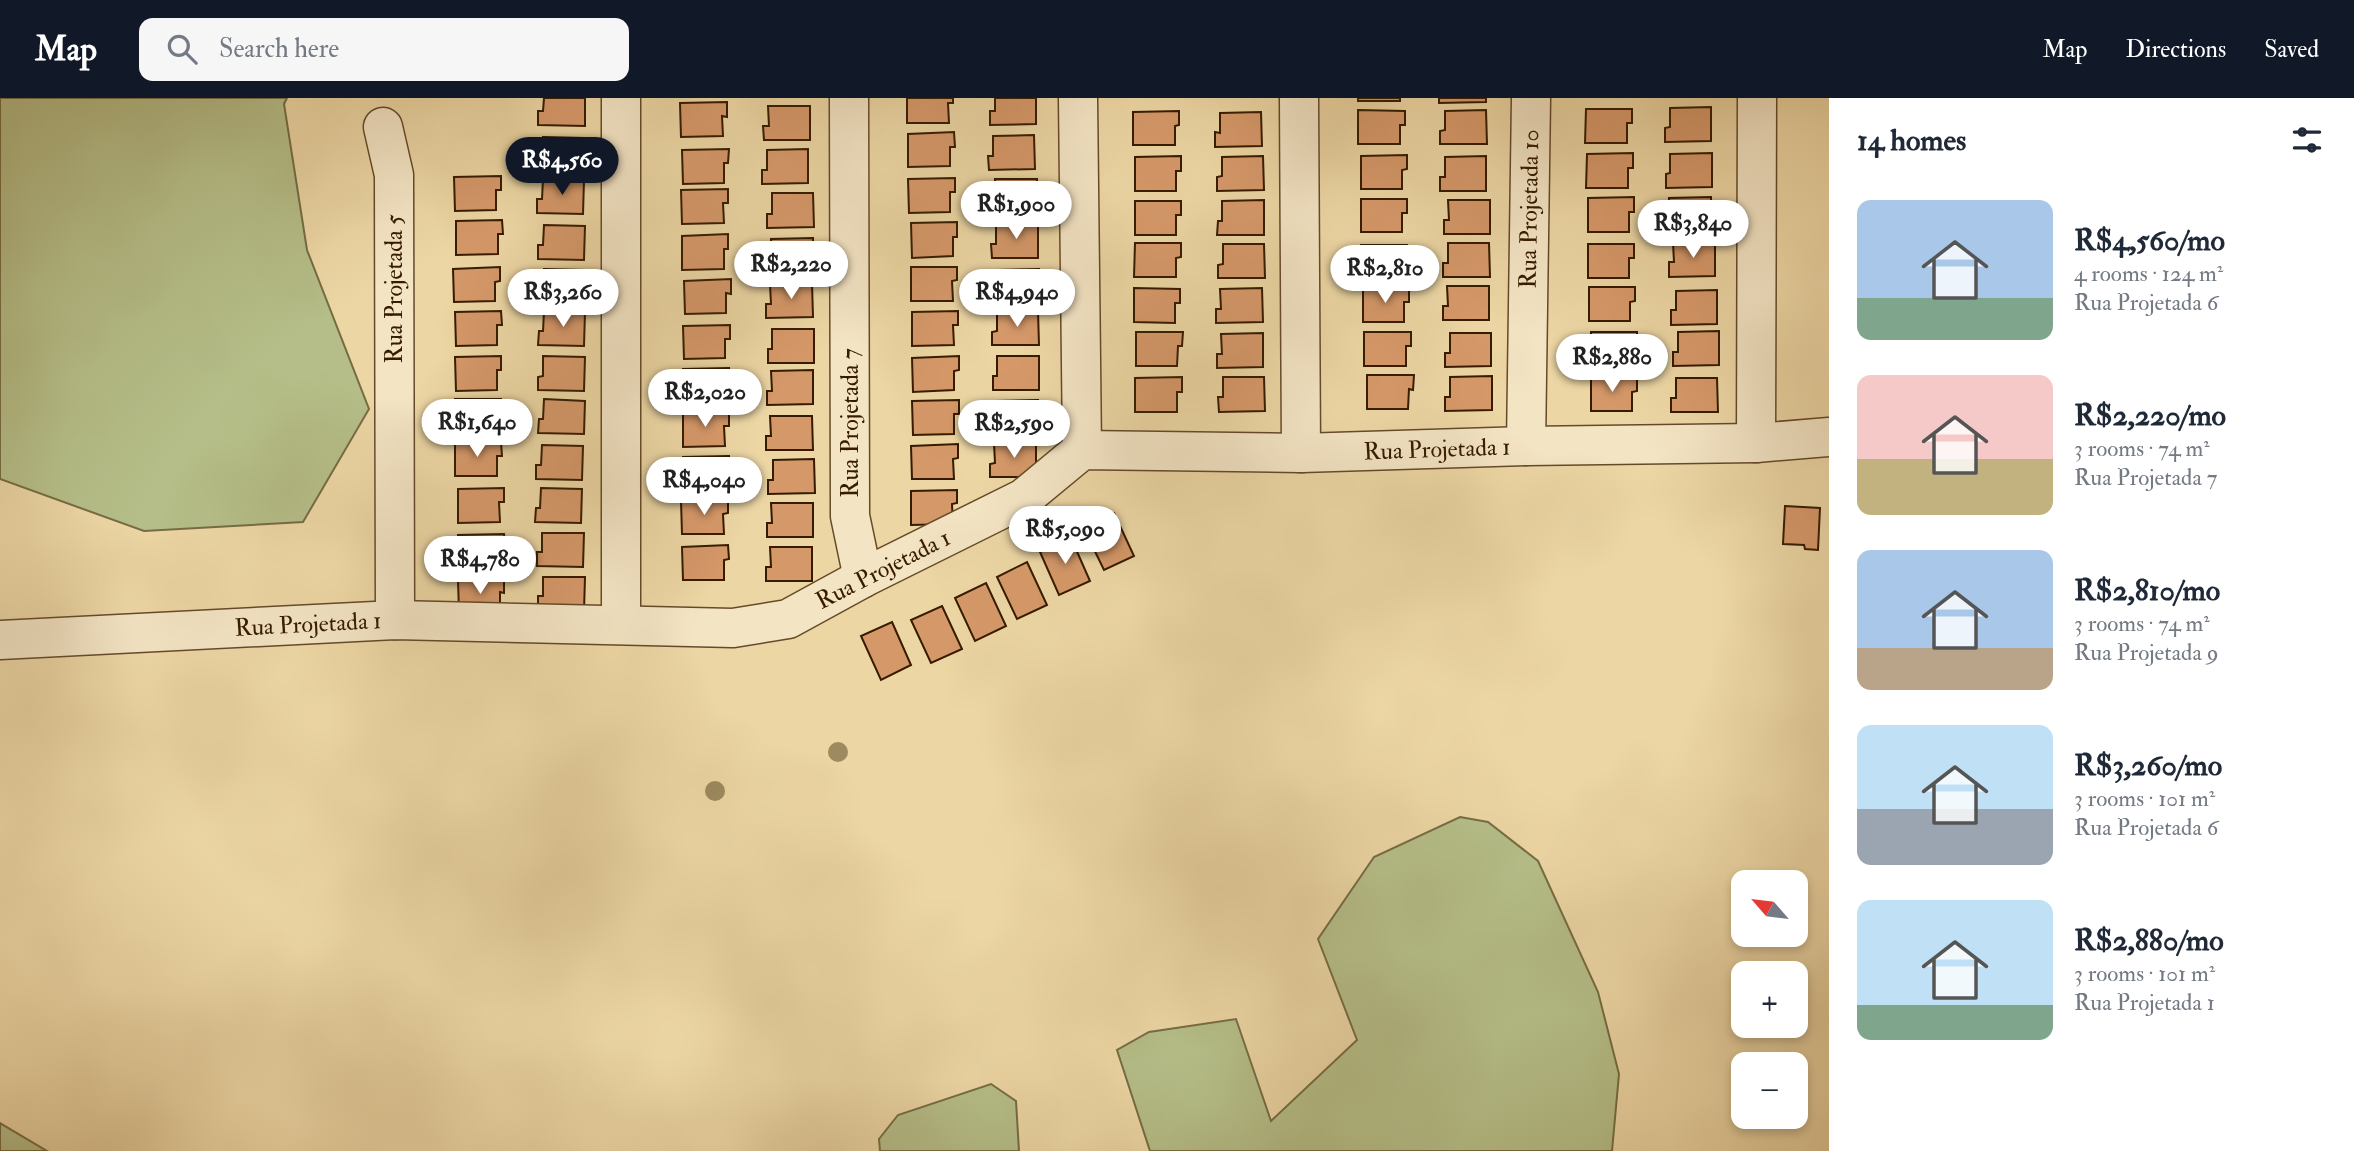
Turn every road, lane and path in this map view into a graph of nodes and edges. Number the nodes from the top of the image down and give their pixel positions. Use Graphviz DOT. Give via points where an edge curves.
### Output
graph roads {
  1 [pos="621,98"];
  2 [pos="849,98"];
  3 [pos="1078,98"];
  4 [pos="1299,98"];
  5 [pos="1531,98"];
  6 [pos="1757,98"];
  7 [pos="383,127"];
  8 [pos="1828,437"];
  9 [pos="1756,443"];
  10 [pos="1526,446"];
  11 [pos="1082,450"];
  12 [pos="1301,453"];
  13 [pos="863,578"];
  14 [pos="395,620"];
  15 [pos="621,624"];
  16 [pos="0,640"];
  1 -- 15 [label="street"];
  2 -- 13 [label="street, Rua Projetada 7" via="850,516"];
  3 -- 11 [label="street"];
  4 -- 12 [label="street"];
  5 -- 10 [label="street, Rua Projetada 10"];
  6 -- 9 [label="street"];
  7 -- 14 [label="street, Rua Projetada 5" via="394,175"];
  8 -- 9 [label="street, Rua Projetada 1"];
  9 -- 10 [label="street, Rua Projetada 1"];
  10 -- 12 [label="street, Rua Projetada 1"];
  11 -- 12 [label="street, Rua Projetada 1"];
  11 -- 13 [label="street, Rua Projetada 1" via="1024,498"];
  13 -- 15 [label="street, Rua Projetada 1" via="788,619 733,628"];
  14 -- 15 [label="street, Rua Projetada 1"];
  14 -- 16 [label="street, Rua Projetada 1"];
}
